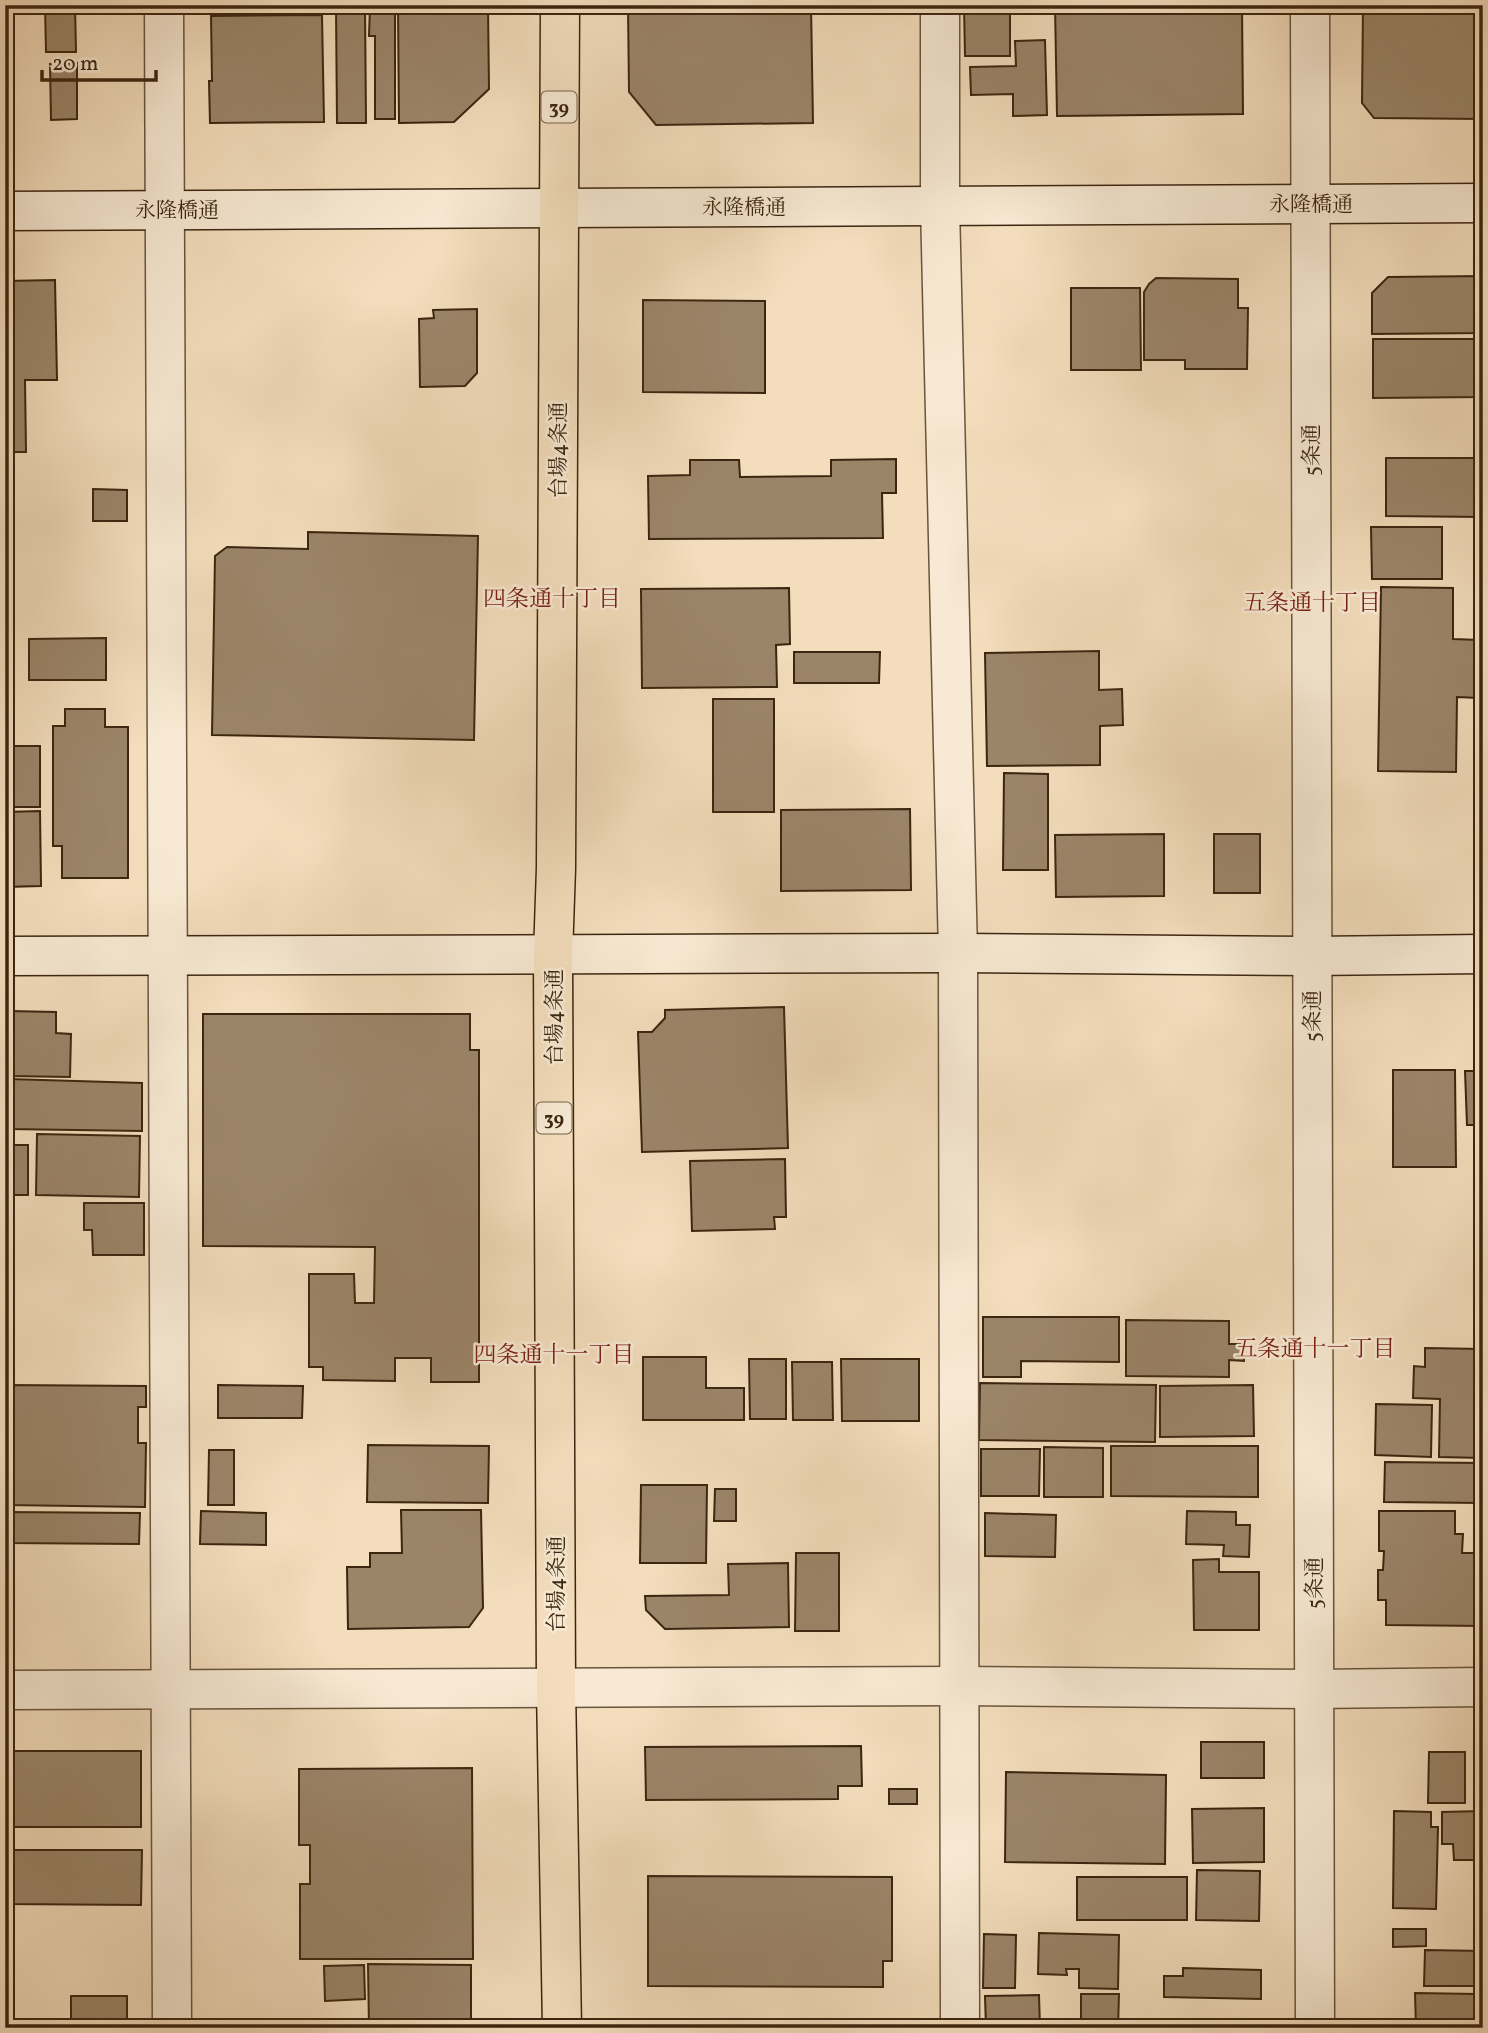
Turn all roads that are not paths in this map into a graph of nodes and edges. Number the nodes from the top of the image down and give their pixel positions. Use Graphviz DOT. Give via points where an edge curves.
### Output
graph roads {
  1 [pos="164,5"];
  2 [pos="560,5"];
  3 [pos="940,5"];
  4 [pos="1310,5"];
  5 [pos="1483,203"];
  6 [pos="1310,204"];
  7 [pos="940,206"];
  8 [pos="559,209"];
  9 [pos="164,210"];
  10 [pos="5,211"];
  11 [pos="958,953"];
  12 [pos="1483,954"];
  13 [pos="167,955"];
  14 [pos="553,955"];
  15 [pos="5,956"];
  16 [pos="1312,956"];
  17 [pos="960,1686"];
  18 [pos="1483,1687"];
  19 [pos="170,1688"];
  20 [pos="556,1688"];
  21 [pos="1314,1689"];
  22 [pos="5,1690"];
  23 [pos="172,2028"];
  24 [pos="562,2028"];
  25 [pos="960,2028"];
  26 [pos="1315,2028"];
  1 -- 9 [label="street"];
  2 -- 8 [label="highway, 台場4条通 / 39"];
  3 -- 7 [label="street"];
  4 -- 6 [label="street, 5条通"];
  5 -- 6 [label="street, 永隆橋通"];
  6 -- 7 [label="street, 永隆橋通"];
  6 -- 16 [label="street, 5条通"];
  7 -- 8 [label="street, 永隆橋通"];
  7 -- 11 [label="street"];
  8 -- 9 [label="street, 永隆橋通"];
  8 -- 14 [label="highway, 台場4条通 / 39"];
  9 -- 10 [label="street, 永隆橋通"];
  9 -- 13 [label="street"];
  11 -- 14 [label="street"];
  11 -- 16 [label="street"];
  11 -- 17 [label="street"];
  12 -- 16 [label="street"];
  13 -- 14 [label="street"];
  13 -- 15 [label="street"];
  13 -- 19 [label="street"];
  14 -- 20 [label="highway, 台場4条通 / 39"];
  16 -- 21 [label="street, 5条通"];
  17 -- 20 [label="street"];
  17 -- 21 [label="street"];
  17 -- 25 [label="street"];
  18 -- 21 [label="street"];
  19 -- 20 [label="street"];
  19 -- 22 [label="street"];
  19 -- 23 [label="street"];
  20 -- 24 [label="highway, 台場4条通 / 39"];
  21 -- 26 [label="street, 5条通"];
}
